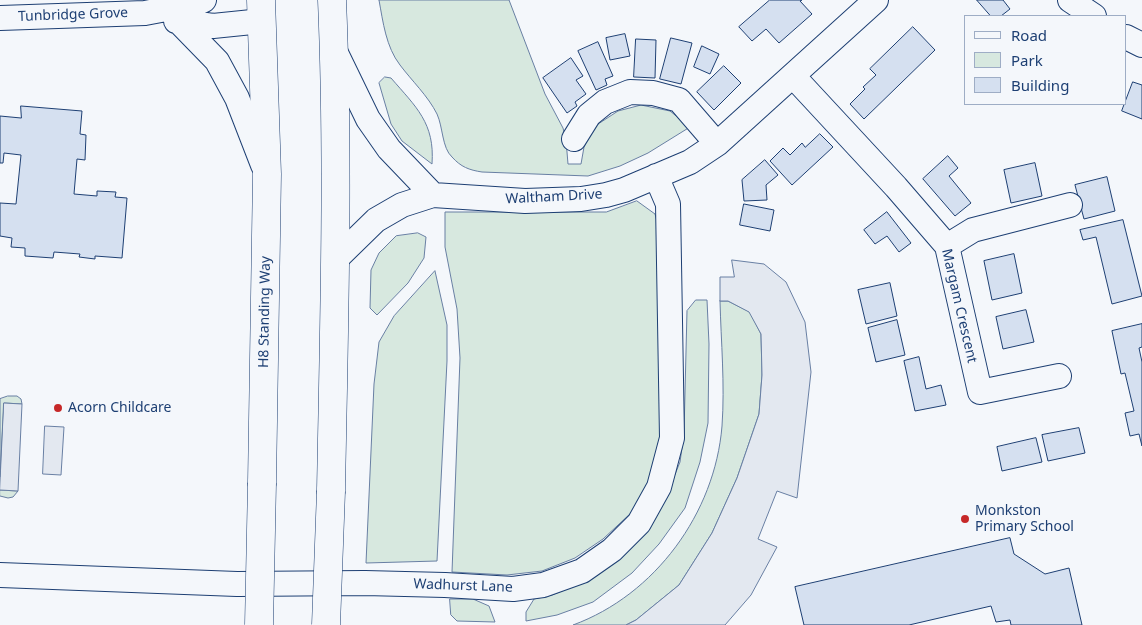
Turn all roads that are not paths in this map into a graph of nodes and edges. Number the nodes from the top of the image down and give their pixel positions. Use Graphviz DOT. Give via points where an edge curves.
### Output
graph roads {
  1 [pos="204,0"];
  2 [pos="332,0"];
  3 [pos="876,0"];
  4 [pos="1070,0"];
  5 [pos="261,10"];
  6 [pos="145,13"];
  7 [pos="1092,15"];
  8 [pos="0,18"];
  9 [pos="180,23"];
  10 [pos="1127,38"];
  11 [pos="1142,45"];
  12 [pos="334,49"];
  13 [pos="794,76"];
  14 [pos="574,139"];
  15 [pos="717,144"];
  16 [pos="267,174"];
  17 [pos="656,176"];
  18 [pos="433,195"];
  19 [pos="1070,205"];
  20 [pos="947,246"];
  21 [pos="335,260"];
  22 [pos="1059,376"];
  23 [pos="0,575"];
  24 [pos="259,625"];
  25 [pos="326,625"];
  1 -- 6 [label="street, Tunbridge Grove" via="198,4"];
  2 -- 12 [label="highway"];
  3 -- 13 [label="street, Waltham Drive"];
  4 -- 7 [label="street"];
  5 -- 9 [label="street, Tunbridge Grove" via="213,26"];
  5 -- 16 [label="highway, H8 Standing Way"];
  6 -- 8 [label="street, Tunbridge Grove"];
  6 -- 9 [label="street, Tunbridge Grove"];
  9 -- 16 [label="street" via="217,61 237,98"];
  10 -- 11 [label="street"];
  12 -- 18 [label="street" via="368,119 389,149"];
  12 -- 21 [label="highway"];
  13 -- 15 [label="street, Waltham Drive"];
  13 -- 20 [label="street, Margam Crescent"];
  14 -- 15 [label="street" via="588,115 605,102 630,92 653,93 679,100"];
  15 -- 17 [label="street, Waltham Drive" via="690,162"];
  16 -- 24 [label="highway, H8 Standing Way, bridge"];
  17 -- 18 [label="street, Waltham Drive" via="606,196 581,199 525,201"];
  17 -- 23 [label="street, Wadhurst Lane" via="668,204 672,438 659,487 639,522 612,550 582,571 543,585 513,589 365,583 237,584"];
  18 -- 21 [label="street" via="402,205 376,220"];
  19 -- 20 [label="street" via="973,230"];
  20 -- 22 [label="street, Margam Crescent" via="980,392"];
  21 -- 25 [label="highway, bridge"];
}
